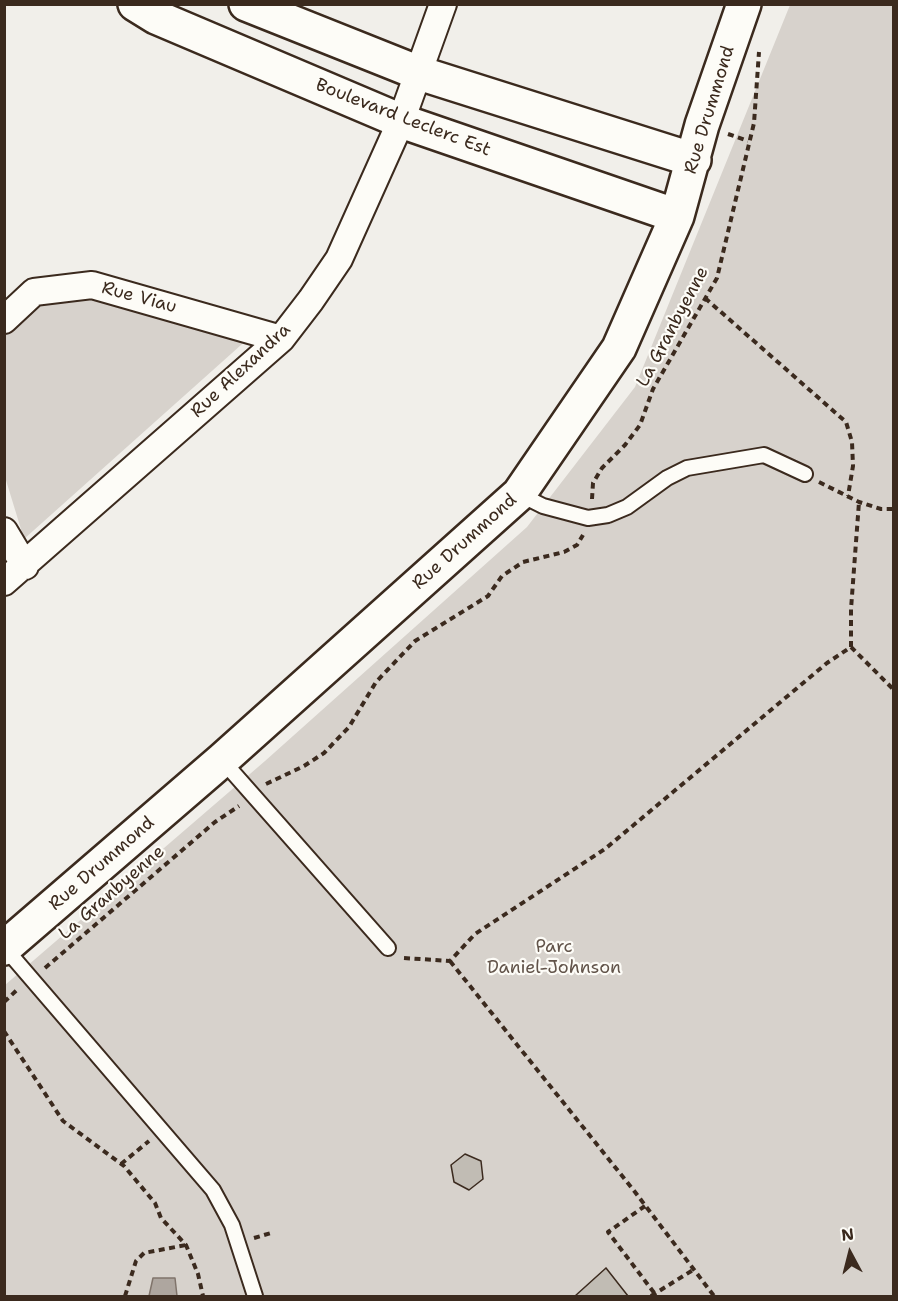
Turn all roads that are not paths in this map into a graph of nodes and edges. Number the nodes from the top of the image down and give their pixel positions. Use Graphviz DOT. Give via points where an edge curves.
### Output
graph roads {
  1 [pos="135,4"];
  2 [pos="246,4"];
  3 [pos="443,4"];
  4 [pos="744,4"];
  5 [pos="419,73"];
  6 [pos="401,121"];
  7 [pos="694,160"];
  8 [pos="677,216"];
  9 [pos="4,320"];
  10 [pos="280,339"];
  11 [pos="805,474"];
  12 [pos="519,494"];
  13 [pos="4,531"];
  14 [pos="25,566"];
  15 [pos="4,582"];
  16 [pos="222,760"];
  17 [pos="5,948"];
  18 [pos="388,948"];
  19 [pos="255,1296"];
  1 -- 6 [label="street, Boulevard Leclerc Est" via="156,17"];
  2 -- 5 [label="street"];
  3 -- 5 [label="street, Rue Alexandra"];
  4 -- 7 [label="street, Rue Drummond" via="702,125"];
  5 -- 6 [label="street, Rue Alexandra"];
  5 -- 7 [label="street"];
  6 -- 8 [label="street, Boulevard Leclerc Est"];
  6 -- 10 [label="street, Rue Alexandra" via="339,259"];
  7 -- 8 [label="street, Rue Drummond"];
  8 -- 12 [label="street, Rue Drummond" via="619,348"];
  9 -- 10 [label="street, Rue Viau" via="34,292 92,285"];
  10 -- 14 [label="street, Rue Alexandra"];
  11 -- 12 [label="lane" via="764,455 687,468 627,507 588,518 543,506"];
  12 -- 16 [label="street, Rue Drummond"];
  13 -- 14 [label="street"];
  14 -- 15 [label="street, Rue Alexandra"];
  16 -- 17 [label="street, Rue Drummond"];
  16 -- 18 [label="lane"];
  17 -- 19 [label="lane" via="213,1190 232,1225"];
}
